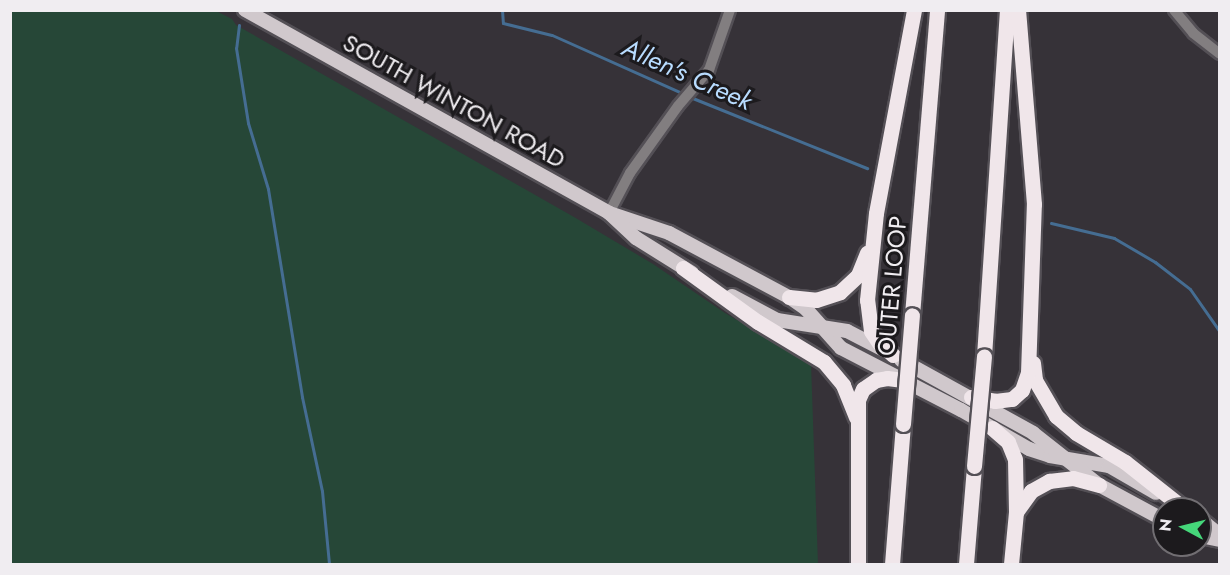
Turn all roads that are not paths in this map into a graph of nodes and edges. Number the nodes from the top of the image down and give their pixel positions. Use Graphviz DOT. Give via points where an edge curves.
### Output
graph roads {
  1 [pos="245,10"];
  2 [pos="730,10"];
  3 [pos="914,10"];
  4 [pos="937,10"];
  5 [pos="1007,10"];
  6 [pos="1018,10"];
  7 [pos="1174,10"];
  8 [pos="1220,54"];
  9 [pos="609,213"];
  10 [pos="874,227"];
  11 [pos="683,268"];
  12 [pos="789,297"];
  13 [pos="822,327"];
  14 [pos="1030,336"];
  15 [pos="893,355"];
  16 [pos="903,380"];
  17 [pos="971,397"];
  18 [pos="856,418"];
  19 [pos="992,428"];
  20 [pos="1066,459"];
  21 [pos="1099,485"];
  22 [pos="1164,497"];
  23 [pos="1170,497"];
  24 [pos="1016,512"];
  25 [pos="1152,514"];
  26 [pos="858,564"];
  27 [pos="892,564"];
  28 [pos="966,564"];
  29 [pos="1011,564"];
  1 -- 9 [label="main road, SOUTH WINTON ROAD"];
  2 -- 9 [label="street" via="709,70 630,173"];
  3 -- 10 [label="highway"];
  4 -- 27 [label="highway, OUTER LOOP, bridge"];
  5 -- 28 [label="highway, bridge"];
  6 -- 14 [label="highway" via="1034,204"];
  7 -- 8 [label="street" via="1193,33"];
  9 -- 11 [label="main road, SOUTH WINTON ROAD" via="636,238"];
  9 -- 12 [label="main road, SOUTH WINTON ROAD" via="669,233"];
  10 -- 12 [label="highway" via="863,264 848,287 821,299"];
  10 -- 15 [label="highway" via="867,313 874,337"];
  11 -- 13 [label="main road, SOUTH WINTON ROAD" via="772,318"];
  11 -- 18 [label="highway" via="758,322 824,362 843,385"];
  12 -- 13 [label="main road, SOUTH WINTON ROAD"];
  13 -- 15 [label="main road, SOUTH WINTON ROAD" via="854,334"];
  13 -- 16 [label="main road, SOUTH WINTON ROAD" via="841,348"];
  14 -- 17 [label="highway" via="1028,373 1017,395 1004,401"];
  14 -- 23 [label="highway" via="1035,380 1056,416"];
  15 -- 17 [label="main road, SOUTH WINTON ROAD"];
  16 -- 18 [label="highway" via="883,378 869,384 858,400"];
  16 -- 19 [label="main road, SOUTH WINTON ROAD"];
  17 -- 20 [label="main road, SOUTH WINTON ROAD" via="1036,435"];
  18 -- 26 [label="highway"];
  19 -- 20 [label="main road, SOUTH WINTON ROAD" via="1036,452"];
  19 -- 24 [label="highway" via="1008,442 1014,454"];
  20 -- 21 [label="main road, SOUTH WINTON ROAD"];
  20 -- 22 [label="main road, SOUTH WINTON ROAD" via="1109,466"];
  21 -- 24 [label="highway" via="1073,478 1050,480 1031,490"];
  21 -- 25 [label="main road, SOUTH WINTON ROAD"];
  24 -- 29 [label="highway"];
}
